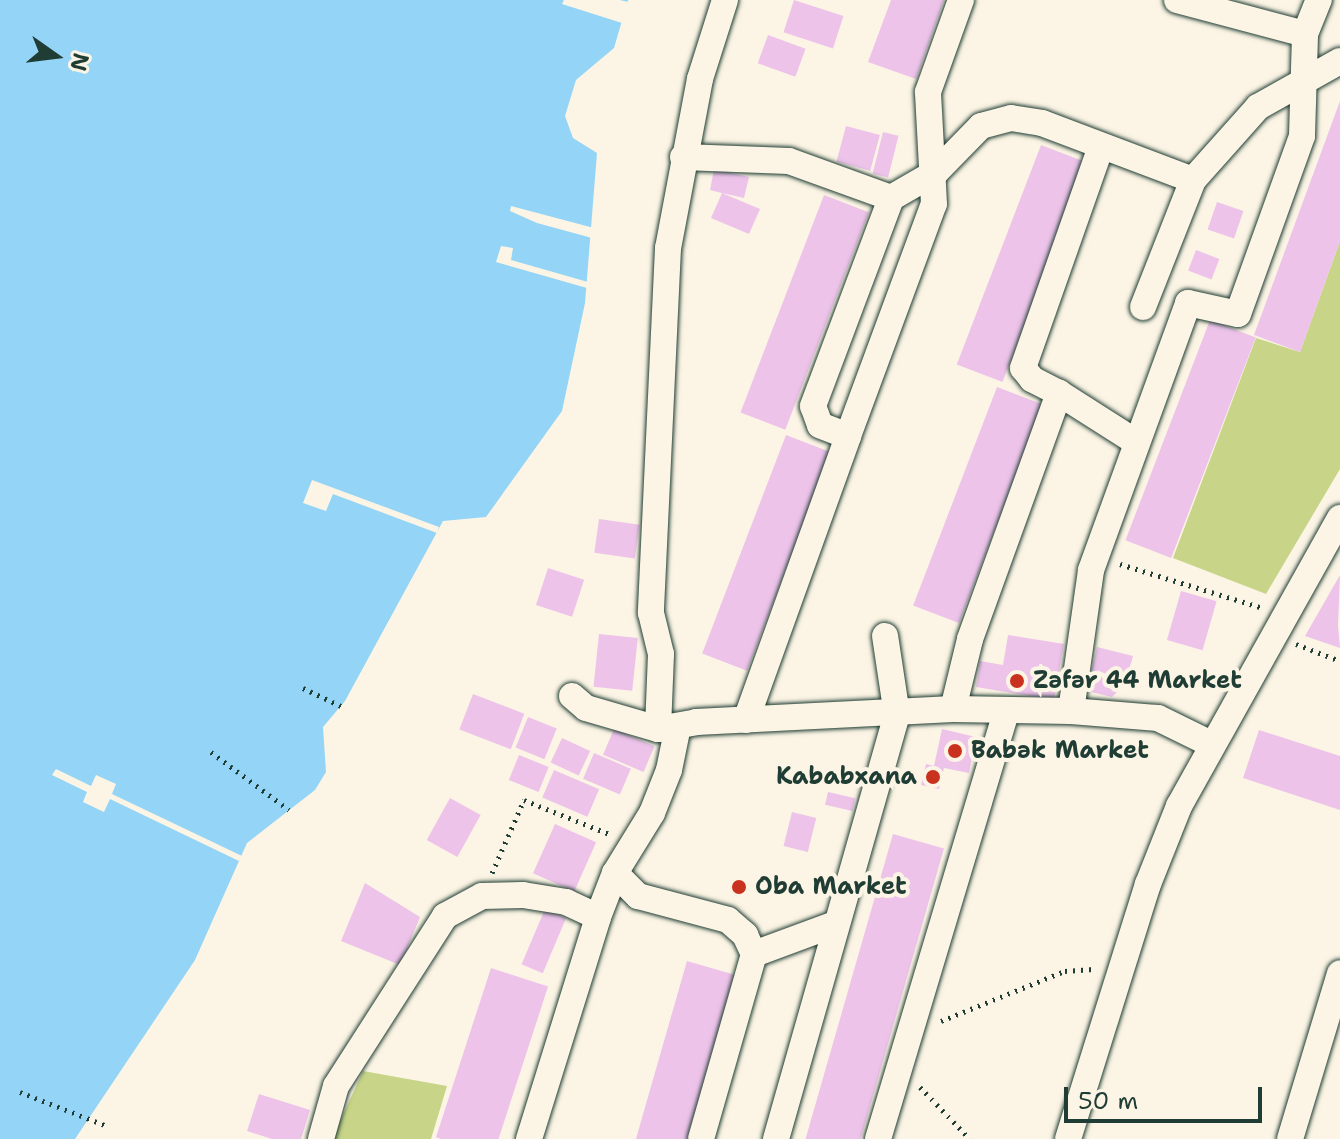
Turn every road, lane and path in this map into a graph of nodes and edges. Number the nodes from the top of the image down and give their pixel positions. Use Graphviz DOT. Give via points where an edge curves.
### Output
graph roads {
  1 [pos="725,0"];
  2 [pos="961,0"];
  3 [pos="1177,0"];
  4 [pos="1319,0"];
  5 [pos="1305,34"];
  6 [pos="1340,61"];
  7 [pos="1304,78"];
  8 [pos="1101,147"];
  9 [pos="683,157"];
  10 [pos="936,172"];
  11 [pos="1193,180"];
  12 [pos="891,198"];
  13 [pos="1143,307"];
  14 [pos="1059,393"];
  15 [pos="848,436"];
  16 [pos="1136,442"];
  17 [pos="1340,518"];
  18 [pos="1096,556"];
  19 [pos="1277,624"];
  20 [pos="885,636"];
  21 [pos="1340,661"];
  22 [pos="303,688"];
  23 [pos="572,696"];
  24 [pos="341,706"];
  25 [pos="953,709"];
  26 [pos="1071,711"];
  27 [pos="1006,712"];
  28 [pos="897,715"];
  29 [pos="746,720"];
  30 [pos="668,728"];
  31 [pos="1211,744"];
  32 [pos="211,752"];
  33 [pos="289,810"];
  34 [pos="635,844"];
  35 [pos="615,873"];
  36 [pos="482,896"];
  37 [pos="598,917"];
  38 [pos="835,924"];
  39 [pos="754,954"];
  40 [pos="1121,968"];
  41 [pos="1340,973"];
  42 [pos="910,1033"];
  43 [pos="900,1066"];
  44 [pos="20,1092"];
  45 [pos="107,1126"];
  46 [pos="321,1139"];
  47 [pos="529,1139"];
  48 [pos="701,1139"];
  49 [pos="776,1139"];
  50 [pos="878,1139"];
  51 [pos="970,1139"];
  52 [pos="1068,1139"];
  53 [pos="1290,1139"];
  1 -- 9 [label="street"];
  2 -- 10 [label="street" via="928,92"];
  3 -- 5 [label="street"];
  4 -- 5 [label="street"];
  5 -- 7 [label="street"];
  6 -- 7 [label="street"];
  7 -- 11 [label="street" via="1258,107"];
  7 -- 16 [label="street" via="1302,136 1238,314 1188,303"];
  8 -- 10 [label="street" via="1042,123 1011,118 981,126"];
  8 -- 11 [label="street"];
  8 -- 14 [label="street" via="1023,368"];
  9 -- 12 [label="street" via="789,161"];
  9 -- 30 [label="street" via="668,248 651,613"];
  10 -- 12 [label="street"];
  10 -- 15 [label="street" via="934,204"];
  11 -- 13 [label="street"];
  12 -- 15 [label="street" via="813,406 820,425"];
  14 -- 16 [label="street"];
  14 -- 25 [label="street" via="970,639"];
  15 -- 29 [label="street"];
  16 -- 18 [label="street"];
  17 -- 19 [label="street"];
  18 -- 19 [label="path"];
  18 -- 26 [label="street" via="1081,622"];
  19 -- 21 [label="path"];
  19 -- 31 [label="street"];
  20 -- 28 [label="street"];
  22 -- 24 [label="path"];
  23 -- 30 [label="street" via="586,708"];
  25 -- 27 [label="street"];
  25 -- 28 [label="street"];
  26 -- 27 [label="street"];
  26 -- 31 [label="street" via="1158,718"];
  27 -- 42 [label="street"];
  28 -- 29 [label="street"];
  28 -- 38 [label="street"];
  29 -- 30 [label="street"];
  30 -- 34 [label="street" via="669,770"];
  31 -- 40 [label="street" via="1163,844"];
  32 -- 33 [label="path"];
  34 -- 35 [label="street"];
  34 -- 36 [label="path" via="524,800"];
  35 -- 37 [label="street"];
  35 -- 39 [label="street" via="638,896 728,920 745,935"];
  36 -- 37 [label="street" via="566,902"];
  36 -- 46 [label="street" via="445,916 336,1086"];
  37 -- 47 [label="street"];
  38 -- 39 [label="street"];
  38 -- 49 [label="street"];
  39 -- 48 [label="street"];
  40 -- 42 [label="path" via="1065,971"];
  40 -- 52 [label="street"];
  41 -- 53 [label="street"];
  42 -- 43 [label="street"];
  43 -- 50 [label="street"];
  43 -- 51 [label="path"];
  44 -- 45 [label="path"];
}
